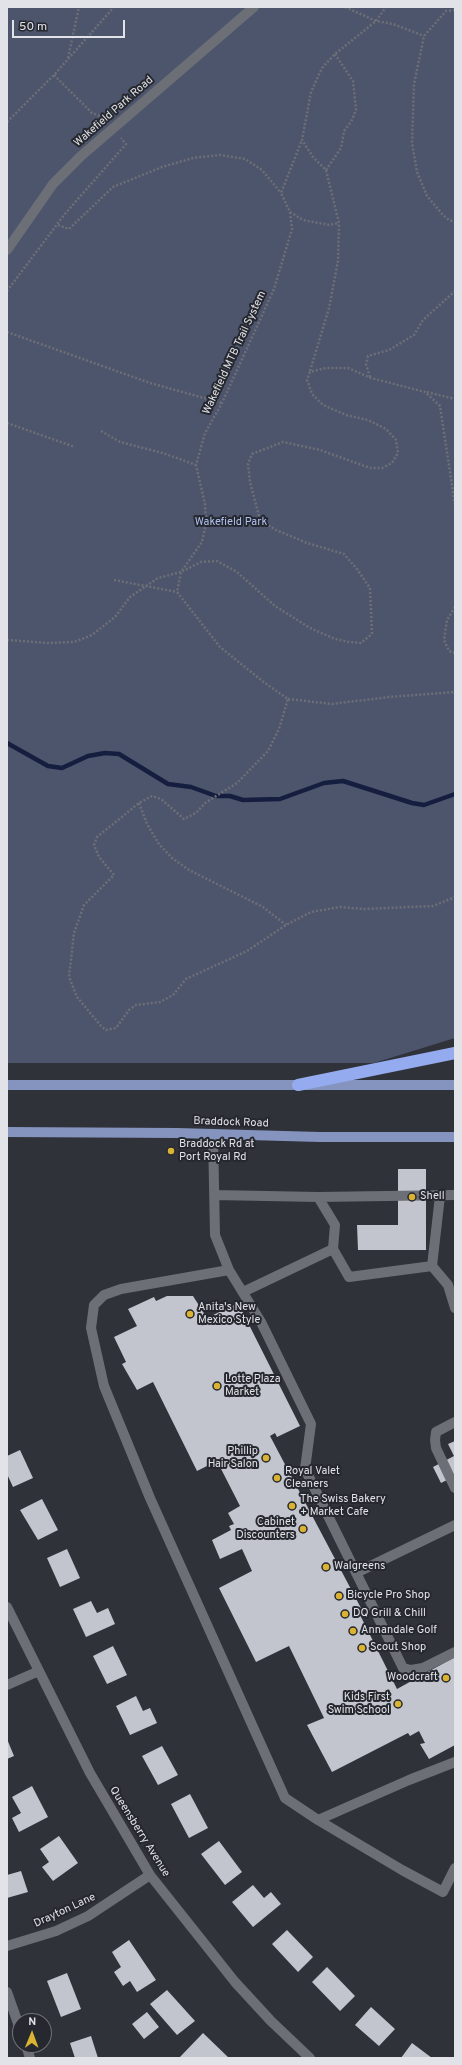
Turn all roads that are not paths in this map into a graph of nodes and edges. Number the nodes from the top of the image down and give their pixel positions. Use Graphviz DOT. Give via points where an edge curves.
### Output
graph roads {
  1 [pos="254,7"];
  2 [pos="7,250"];
  3 [pos="455,1053"];
  4 [pos="7,1085"];
  5 [pos="298,1085"];
  6 [pos="455,1085"];
  7 [pos="7,1132"];
  8 [pos="213,1135"];
  9 [pos="455,1137"];
  10 [pos="214,1195"];
  11 [pos="455,1195"];
  12 [pos="440,1196"];
  13 [pos="318,1197"];
  14 [pos="333,1249"];
  15 [pos="432,1266"];
  16 [pos="229,1270"];
  17 [pos="452,1285"];
  18 [pos="243,1292"];
  19 [pos="455,1308"];
  20 [pos="455,1422"];
  21 [pos="455,1488"];
  22 [pos="455,1525"];
  23 [pos="356,1573"];
  24 [pos="7,1607"];
  25 [pos="455,1652"];
  26 [pos="39,1671"];
  27 [pos="7,1685"];
  28 [pos="455,1762"];
  29 [pos="318,1820"];
  30 [pos="455,1868"];
  31 [pos="150,1875"];
  32 [pos="7,1946"];
  33 [pos="7,1992"];
  34 [pos="14,2013"];
  35 [pos="310,2058"];
  1 -- 2 [label="street, Wakefield Park Road" via="81,156 53,184"];
  3 -- 5 [label="highway"];
  4 -- 5 [label="main road"];
  5 -- 6 [label="main road"];
  7 -- 8 [label="main road, Braddock Road"];
  8 -- 9 [label="main road, Braddock Road" via="320,1138"];
  8 -- 10 [label="street"];
  10 -- 13 [label="street"];
  10 -- 16 [label="street" via="214,1235"];
  11 -- 12 [label="street"];
  12 -- 13 [label="street"];
  12 -- 15 [label="street"];
  13 -- 14 [label="street" via="336,1225"];
  14 -- 15 [label="street" via="348,1277"];
  14 -- 18 [label="street"];
  15 -- 17 [label="street"];
  16 -- 18 [label="street"];
  16 -- 29 [label="street" via="121,1289 104,1295 94,1306 91,1328 104,1386 150,1498 285,1798"];
  17 -- 19 [label="street"];
  18 -- 23 [label="street" via="261,1322 311,1424 305,1469"];
  20 -- 21 [label="street" via="436,1432 435,1440 436,1448"];
  22 -- 23 [label="street"];
  23 -- 25 [label="street" via="403,1668 423,1668"];
  24 -- 26 [label="street, Queensberry Avenue"];
  26 -- 27 [label="street"];
  26 -- 31 [label="street, Queensberry Avenue" via="90,1773"];
  28 -- 29 [label="street"];
  29 -- 30 [label="street" via="443,1892"];
  31 -- 32 [label="street, Drayton Lane" via="88,1916 56,1931"];
  31 -- 35 [label="street, Queensberry Avenue" via="235,1982"];
  33 -- 34 [label="street"];
}
